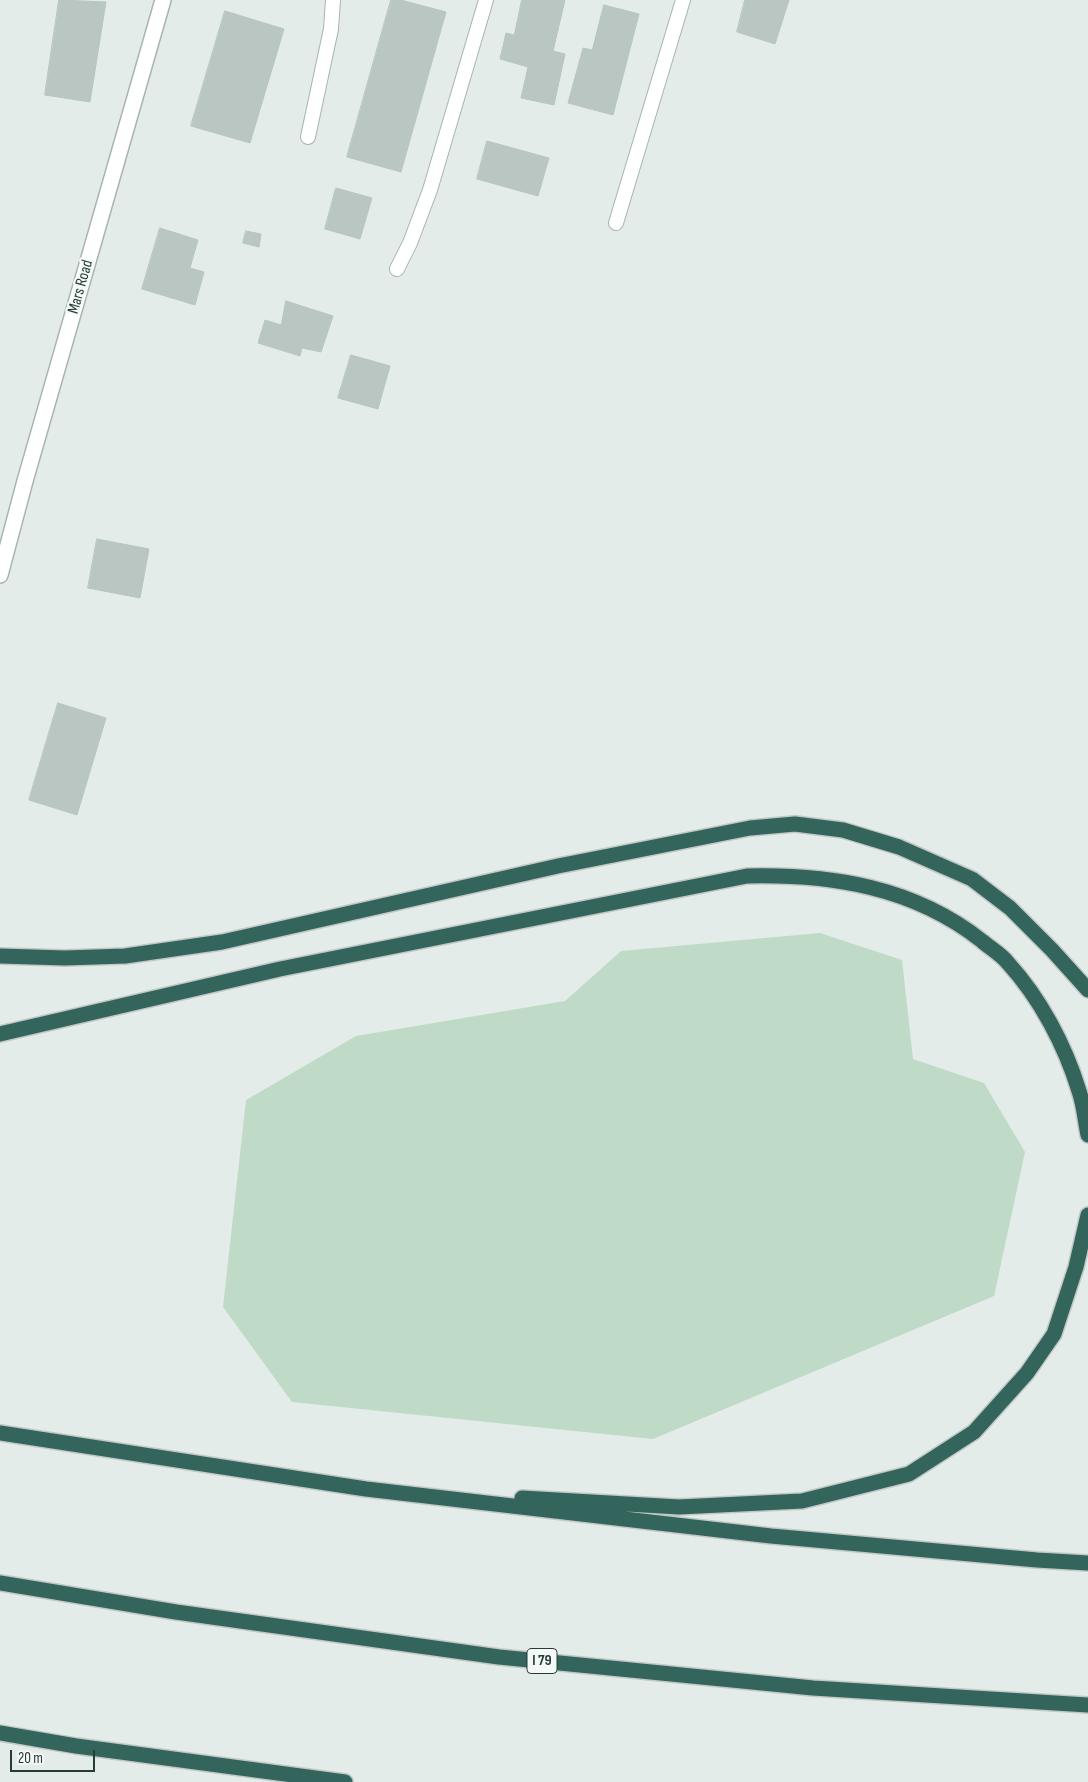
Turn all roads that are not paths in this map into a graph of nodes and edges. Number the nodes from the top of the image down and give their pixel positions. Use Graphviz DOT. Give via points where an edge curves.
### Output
graph roads {
  1 [pos="163,0"];
  2 [pos="333,0"];
  3 [pos="486,0"];
  4 [pos="683,0"];
  5 [pos="308,137"];
  6 [pos="616,224"];
  7 [pos="397,269"];
  8 [pos="0,575"];
  9 [pos="0,956"];
  10 [pos="1088,990"];
  11 [pos="0,1034"];
  12 [pos="1088,1135"];
  13 [pos="1088,1215"];
  14 [pos="0,1433"];
  15 [pos="366,1489"];
  16 [pos="1088,1563"];
  17 [pos="0,1583"];
  18 [pos="1088,1705"];
  19 [pos="0,1733"];
  20 [pos="344,1782"];
  1 -- 8 [label="street, Mars Road"];
  2 -- 5 [label="lane" via="331,29"];
  3 -- 7 [label="lane" via="430,190"];
  4 -- 6 [label="lane"];
  9 -- 10 [label="highway" via="125,956 222,942 558,866 750,828 796,824 843,830 890,844 972,879 1010,908"];
  11 -- 12 [label="highway" via="280,968 747,876 830,878 882,890 924,905 968,930 1007,962 1036,1001 1063,1048 1080,1092"];
  13 -- 15 [label="highway" via="1054,1334 1027,1373 974,1432 909,1474 802,1502 679,1507"];
  14 -- 15 [label="highway"];
  15 -- 16 [label="highway" via="771,1536"];
  17 -- 18 [label="highway, I 79" via="176,1612 499,1657 813,1688"];
  19 -- 20 [label="highway"];
}
